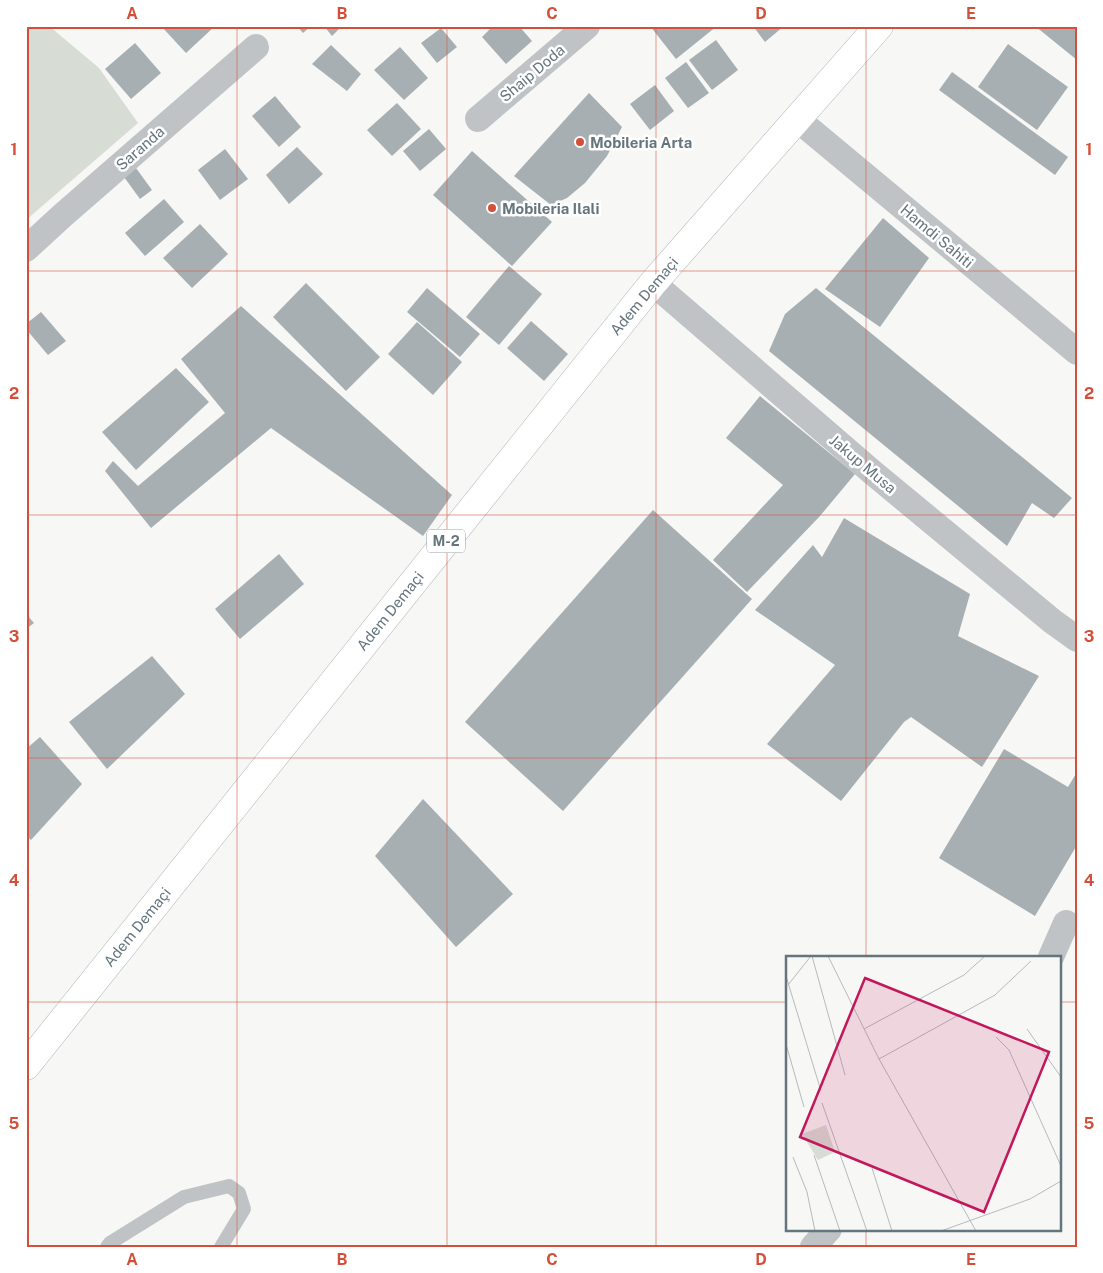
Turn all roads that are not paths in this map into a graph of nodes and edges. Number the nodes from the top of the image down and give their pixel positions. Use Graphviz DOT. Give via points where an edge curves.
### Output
graph roads {
  1 [pos="587,26"];
  2 [pos="879,26"];
  3 [pos="256,47"];
  4 [pos="478,119"];
  5 [pos="797,119"];
  6 [pos="26,249"];
  7 [pos="653,283"];
  8 [pos="1077,352"];
  9 [pos="1077,639"];
  10 [pos="1066,922"];
  11 [pos="1051,956"];
  12 [pos="26,1066"];
  13 [pos="828,1230"];
  14 [pos="107,1247"];
  15 [pos="221,1247"];
  16 [pos="813,1247"];
  1 -- 4 [label="street, Shaip Doda"];
  2 -- 5 [label="main road, Adem Demaçi / M-2"];
  3 -- 6 [label="street, Saranda"];
  5 -- 7 [label="main road, Adem Demaçi / M-2"];
  5 -- 8 [label="street, Hamdi Sahiti"];
  7 -- 9 [label="street, Jakup Musa" via="872,472"];
  7 -- 12 [label="main road, Adem Demaçi / M-2"];
  10 -- 11 [label="street"];
  13 -- 16 [label="street"];
  14 -- 15 [label="lane" via="184,1197 229,1186 239,1193 244,1209"];
}
